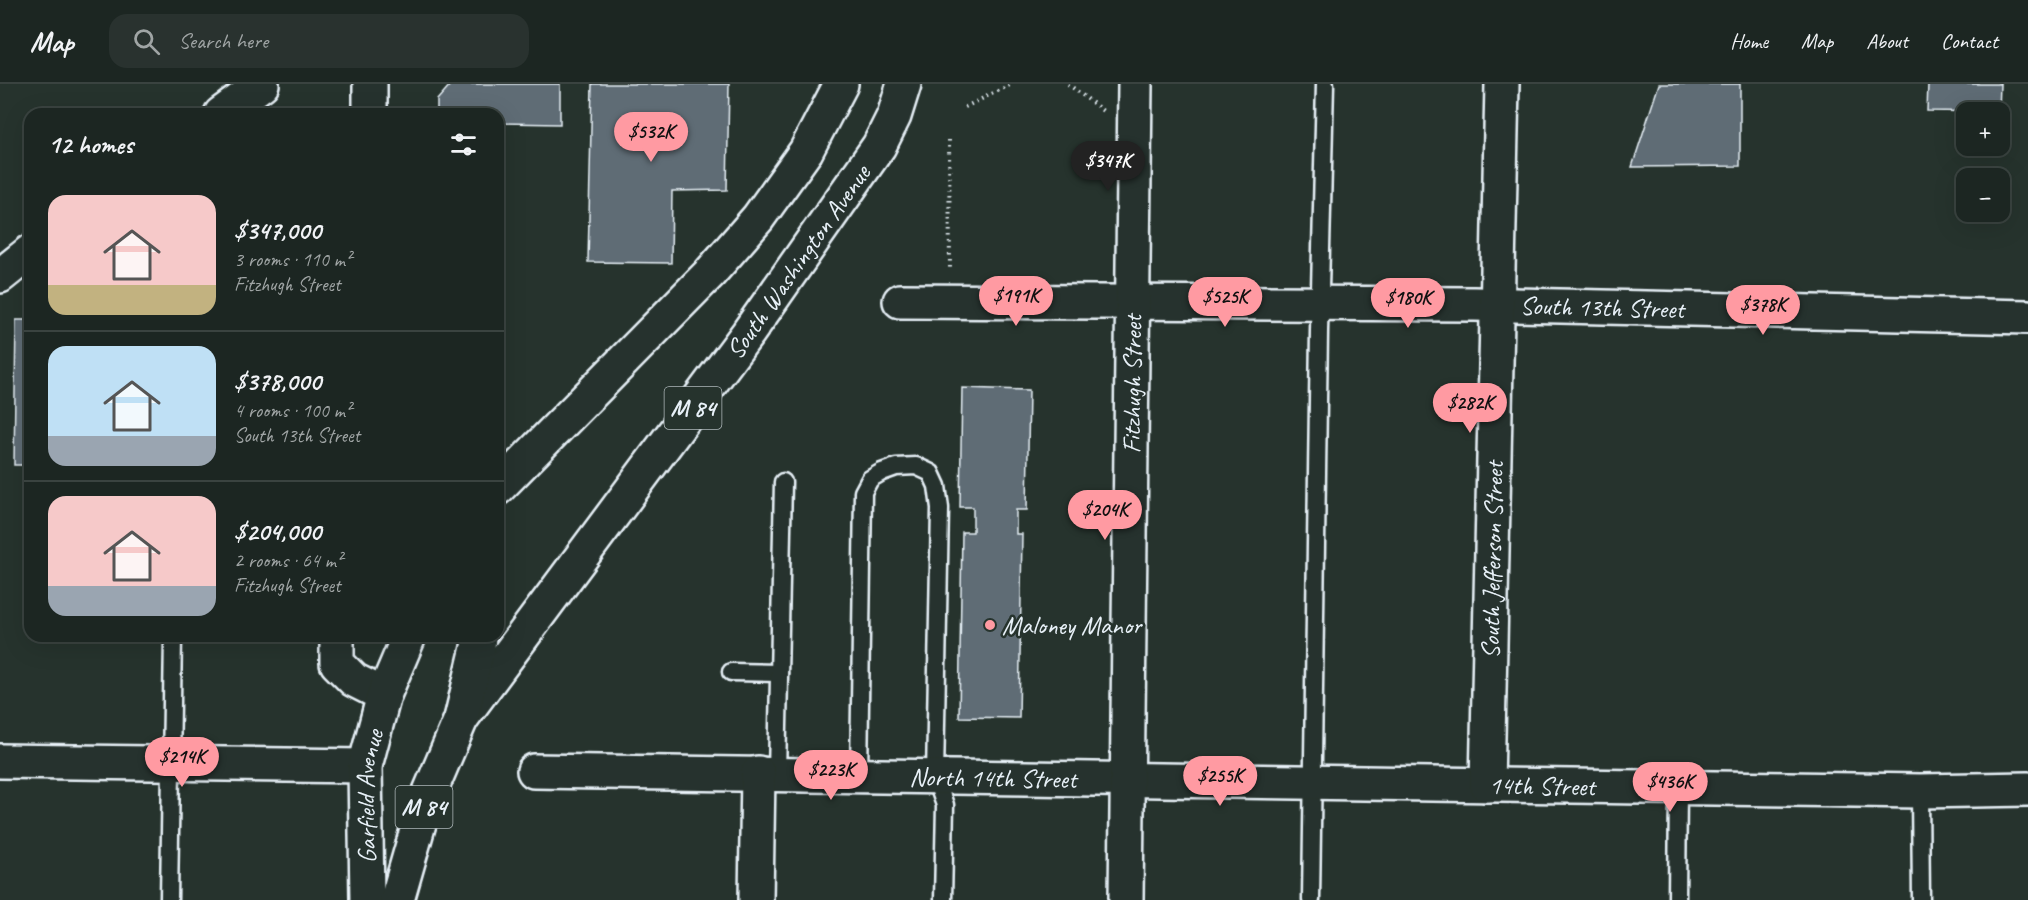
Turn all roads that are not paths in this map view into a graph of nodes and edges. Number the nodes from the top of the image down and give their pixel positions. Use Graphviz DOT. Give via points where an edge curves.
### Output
graph roads {
  1 [pos="262,84"];
  2 [pos="370,84"];
  3 [pos="841,84"];
  4 [pos="904,84"];
  5 [pos="1135,84"];
  6 [pos="1325,84"];
  7 [pos="1502,84"];
  8 [pos="229,108"];
  9 [pos="370,108"];
  10 [pos="24,257"];
  11 [pos="0,276"];
  12 [pos="900,301"];
  13 [pos="1132,302"];
  14 [pos="1319,304"];
  15 [pos="1498,305"];
  16 [pos="2028,317"];
  17 [pos="504,482"];
  18 [pos="783,482"];
  19 [pos="172,642"];
  20 [pos="337,642"];
  21 [pos="406,642"];
  22 [pos="478,642"];
  23 [pos="731,672"];
  24 [pos="779,673"];
  25 [pos="384,695"];
  26 [pos="462,719"];
  27 [pos="0,761"];
  28 [pos="171,763"];
  29 [pos="365,766"];
  30 [pos="534,771"];
  31 [pos="767,774"];
  32 [pos="859,776"];
  33 [pos="934,777"];
  34 [pos="1128,780"];
  35 [pos="1311,782"];
  36 [pos="1487,785"];
  37 [pos="1678,788"];
  38 [pos="2028,789"];
  39 [pos="1920,791"];
  40 [pos="169,900"];
  41 [pos="367,900"];
  42 [pos="397,900"];
  43 [pos="756,900"];
  44 [pos="943,900"];
  45 [pos="1126,900"];
  46 [pos="1311,900"];
  47 [pos="1677,900"];
  48 [pos="1921,900"];
  1 -- 8 [label="street"];
  2 -- 9 [label="street"];
  3 -- 17 [label="street" via="806,152 758,218 710,273"];
  4 -- 26 [label="street, South Washington Avenue / M 84" via="879,146 748,333"];
  5 -- 13 [label="street, Fitzhugh Street"];
  6 -- 14 [label="lane"];
  7 -- 15 [label="street, South Jefferson Street"];
  10 -- 11 [label="street"];
  12 -- 13 [label="street, South 13th Street"];
  13 -- 14 [label="street, South 13th Street"];
  13 -- 34 [label="street, Fitzhugh Street"];
  14 -- 15 [label="street, South 13th Street"];
  14 -- 35 [label="lane"];
  15 -- 16 [label="street, South 13th Street"];
  15 -- 36 [label="street, South Jefferson Street"];
  18 -- 24 [label="lane"];
  19 -- 28 [label="lane"];
  20 -- 25 [label="street, Garfield Avenue" via="337,663 354,680"];
  21 -- 25 [label="street, Garfield Avenue / M 84"];
  22 -- 26 [label="street"];
  23 -- 24 [label="lane"];
  24 -- 31 [label="lane"];
  25 -- 29 [label="street, Garfield Avenue / M 84"];
  26 -- 42 [label="street, Garfield Avenue / M 84" via="424,806"];
  27 -- 28 [label="street"];
  28 -- 29 [label="street"];
  28 -- 40 [label="lane"];
  29 -- 41 [label="street, Garfield Avenue / M 84"];
  30 -- 31 [label="street, North 14th Street"];
  31 -- 32 [label="street, North 14th Street"];
  31 -- 43 [label="street"];
  32 -- 33 [label="street, North 14th Street"];
  32 -- 33 [label="lane" via="863,492 870,479 882,472 916,466 931,473 940,508"];
  33 -- 34 [label="street, North 14th Street"];
  33 -- 44 [label="lane" via="945,805"];
  34 -- 35 [label="street, 14th Street"];
  34 -- 45 [label="street, Fitzhugh Street"];
  35 -- 36 [label="street, 14th Street"];
  35 -- 46 [label="lane"];
  36 -- 37 [label="street, 14th Street"];
  37 -- 39 [label="street, 14th Street"];
  37 -- 47 [label="lane"];
  38 -- 39 [label="street, 14th Street"];
  39 -- 48 [label="lane"];
}
